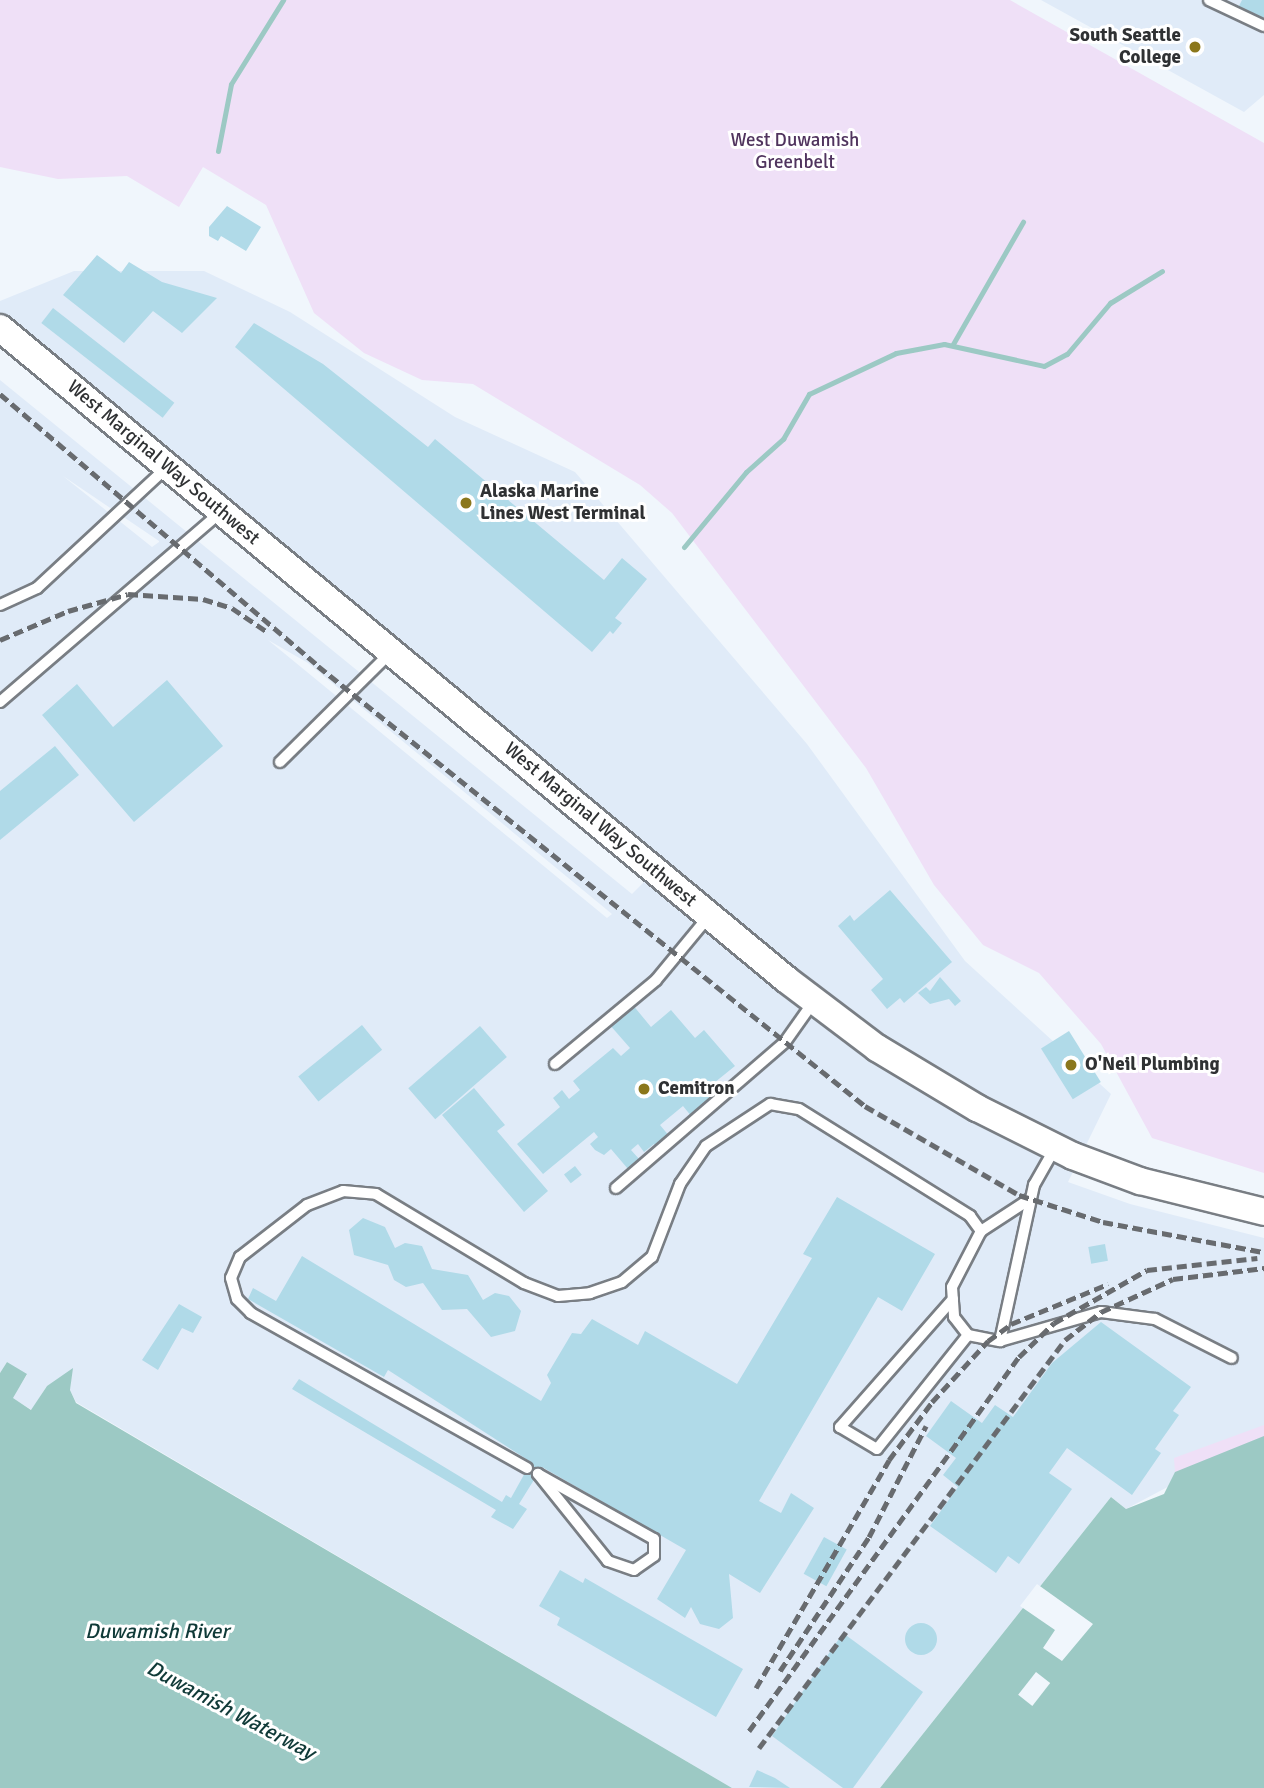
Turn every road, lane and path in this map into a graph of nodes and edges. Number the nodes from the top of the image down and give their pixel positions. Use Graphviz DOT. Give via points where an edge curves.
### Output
graph roads {
  1 [pos="1209,0"];
  2 [pos="1264,26"];
  3 [pos="0,328"];
  4 [pos="167,466"];
  5 [pos="221,511"];
  6 [pos="0,605"];
  7 [pos="391,652"];
  8 [pos="0,702"];
  9 [pos="280,761"];
  10 [pos="709,915"];
  11 [pos="814,1000"];
  12 [pos="555,1064"];
  13 [pos="1056,1147"];
  14 [pos="616,1188"];
  15 [pos="1031,1199"];
  16 [pos="1264,1212"];
  17 [pos="981,1231"];
  18 [pos="953,1299"];
  19 [pos="968,1335"];
  20 [pos="1000,1340"];
  21 [pos="1232,1358"];
  22 [pos="527,1468"];
  23 [pos="538,1474"];
  1 -- 2 [label="lane"];
  3 -- 4 [label="main road, West Marginal Way Southwest"];
  4 -- 5 [label="main road, West Marginal Way Southwest"];
  4 -- 6 [label="lane" via="37,588"];
  5 -- 7 [label="main road, West Marginal Way Southwest"];
  5 -- 8 [label="lane"];
  7 -- 9 [label="lane"];
  7 -- 10 [label="main road, West Marginal Way Southwest"];
  10 -- 11 [label="main road, West Marginal Way Southwest"];
  10 -- 12 [label="lane" via="656,980"];
  11 -- 13 [label="main road, West Marginal Way Southwest" via="877,1048"];
  11 -- 14 [label="lane" via="785,1042"];
  13 -- 15 [label="lane"];
  13 -- 16 [label="main road, West Marginal Way Southwest" via="1140,1181"];
  15 -- 17 [label="lane"];
  15 -- 20 [label="lane"];
  17 -- 18 [label="lane" via="953,1287"];
  17 -- 22 [label="lane" via="970,1216 799,1109 771,1104 706,1146 680,1184 652,1257 622,1282 590,1293 558,1296 524,1283 376,1194 343,1191 307,1205 240,1256 231,1278 237,1299 251,1313"];
  18 -- 19 [label="lane" via="954,1317"];
  18 -- 19 [label="lane" via="840,1427 877,1450"];
  19 -- 20 [label="lane"];
  20 -- 21 [label="lane" via="1101,1312 1155,1319"];
  23 -- 23 [label="lane" via="654,1539 654,1556 634,1570 608,1562"];
}
